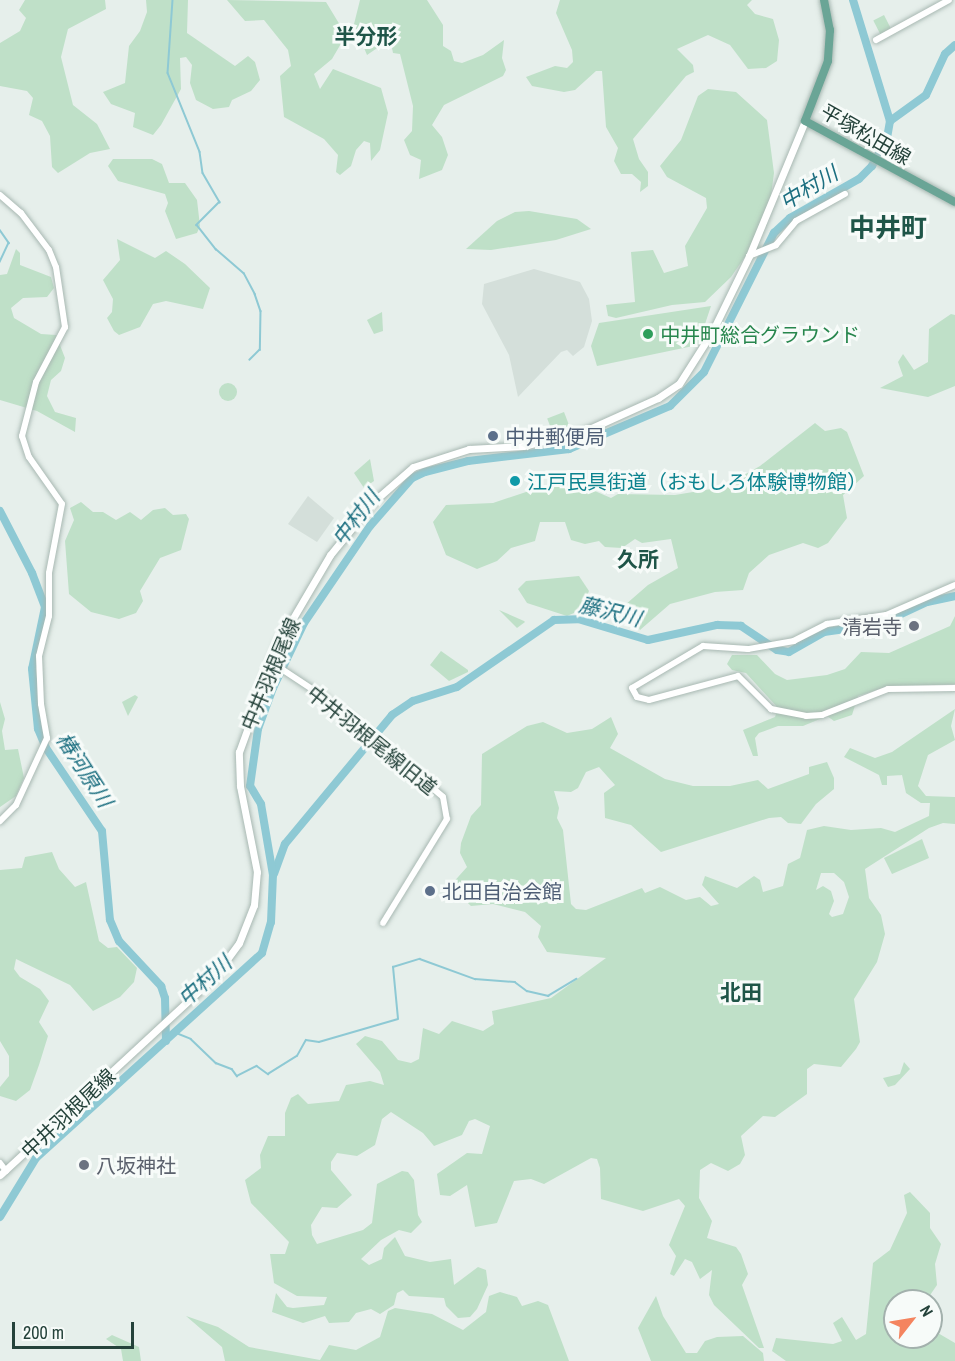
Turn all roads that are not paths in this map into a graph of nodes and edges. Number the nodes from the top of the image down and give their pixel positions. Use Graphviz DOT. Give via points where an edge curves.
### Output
graph roads {
  1 [pos="824,0"];
  2 [pos="950,0"];
  3 [pos="876,40"];
  4 [pos="805,122"];
  5 [pos="845,194"];
  6 [pos="0,195"];
  7 [pos="955,202"];
  8 [pos="752,255"];
  9 [pos="955,585"];
  10 [pos="272,664"];
  11 [pos="955,688"];
  12 [pos="0,821"];
  13 [pos="383,923"];
  14 [pos="0,1163"];
  15 [pos="3,1173"];
  1 -- 4 [label="main road, 平塚松田線" via="830,30 828,61"];
  2 -- 3 [label="street"];
  4 -- 7 [label="main road, 平塚松田線"];
  4 -- 8 [label="main road, 中井羽根尾線"];
  5 -- 8 [label="street" via="795,221 771,247"];
  6 -- 12 [label="street" via="21,213 49,250 65,310 63,333 36,382 22,436 29,458 62,504 49,573 49,616 39,656 40,704 47,738 16,805"];
  8 -- 10 [label="main road, 中井羽根尾線" via="688,373 669,392 587,430 523,446 470,449 406,471 330,555"];
  9 -- 11 [label="street" via="886,615 832,623 783,643 742,650 703,646 632,688 637,697 649,700 738,676 771,709 806,716 822,715 888,689"];
  10 -- 13 [label="street, 中井羽根尾線旧道" via="373,737 438,791 448,814"];
  10 -- 15 [label="main road, 中井羽根尾線" via="239,752 240,786 255,849 254,905 245,931 229,960"];
  14 -- 15 [label="street"];
}
